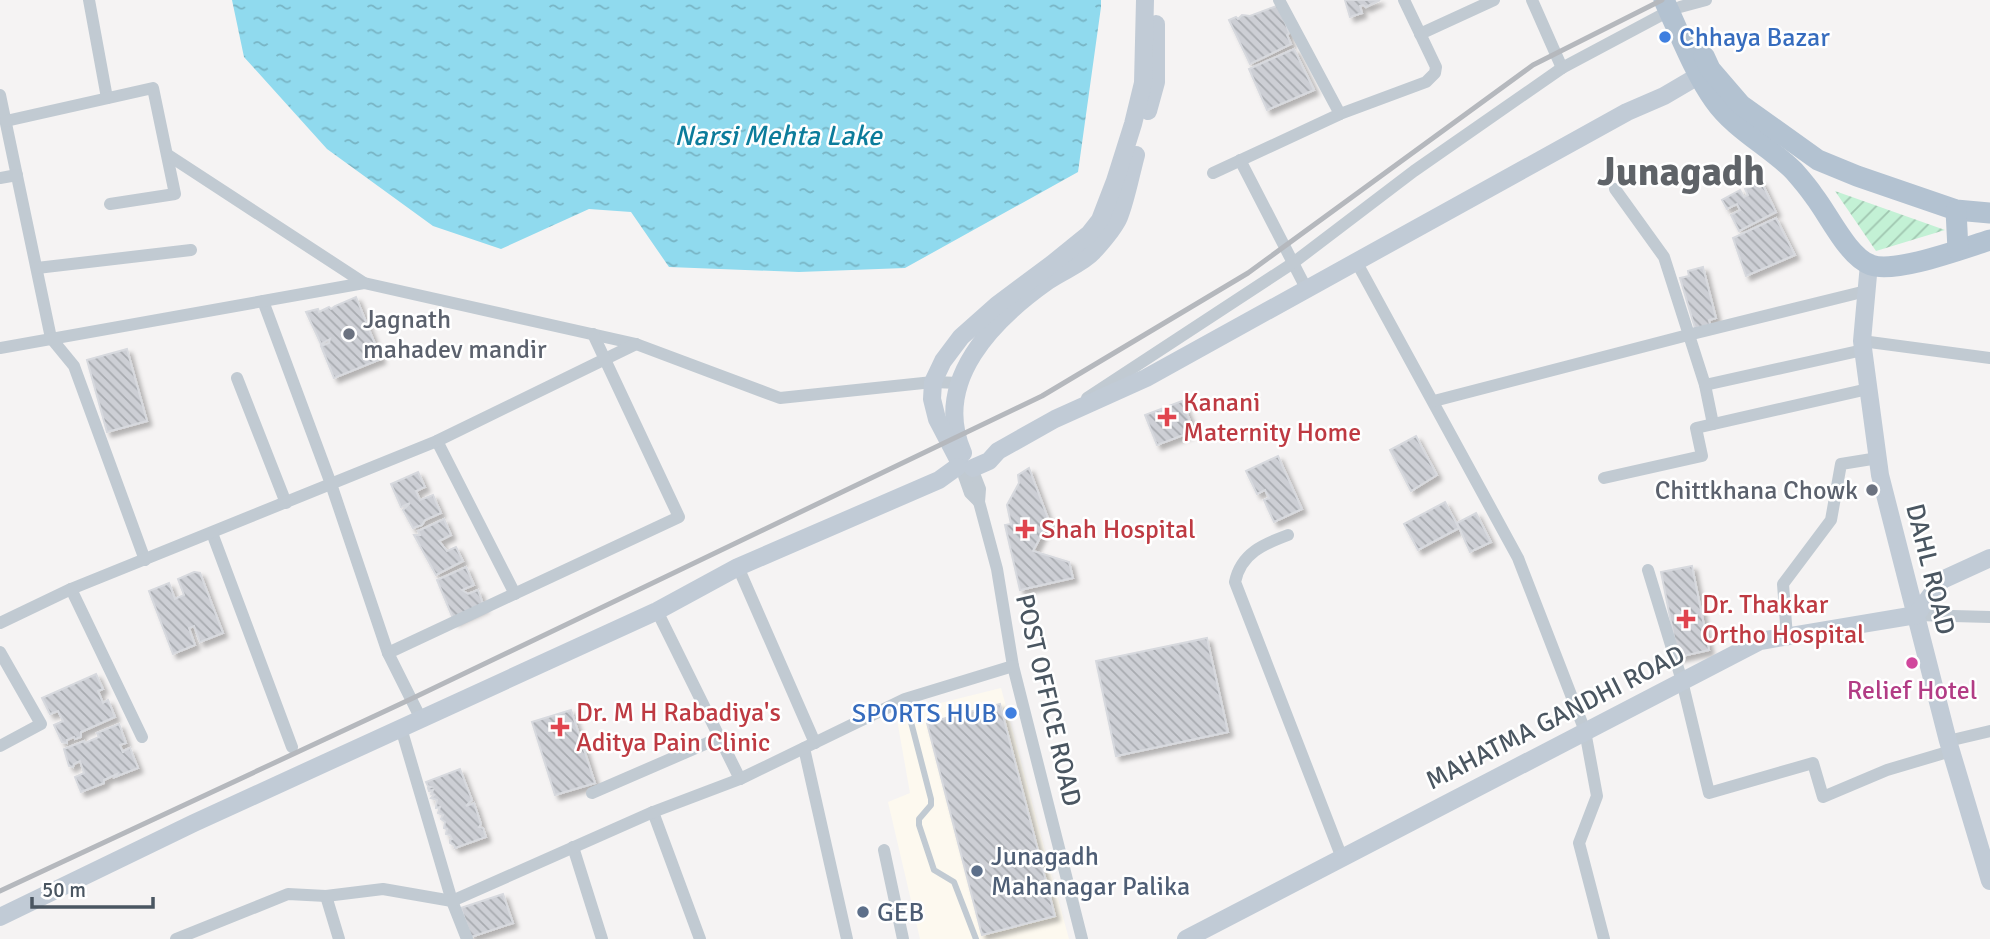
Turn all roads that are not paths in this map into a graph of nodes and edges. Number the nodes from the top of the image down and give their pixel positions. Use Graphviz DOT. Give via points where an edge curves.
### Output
graph roads {
  1 [pos="89,0"];
  2 [pos="1146,0"];
  3 [pos="1157,0"];
  4 [pos="1279,0"];
  5 [pos="1404,0"];
  6 [pos="1494,0"];
  7 [pos="1532,0"];
  8 [pos="1706,0"];
  9 [pos="1673,5"];
  10 [pos="1420,34"];
  11 [pos="1562,68"];
  12 [pos="1705,72"];
  13 [pos="0,95"];
  14 [pos="107,98"];
  15 [pos="1340,114"];
  16 [pos="5,121"];
  17 [pos="168,155"];
  18 [pos="1240,160"];
  19 [pos="1833,166"];
  20 [pos="1213,173"];
  21 [pos="17,175"];
  22 [pos="0,178"];
  23 [pos="1615,189"];
  24 [pos="1815,197"];
  25 [pos="110,204"];
  26 [pos="1956,210"];
  27 [pos="1990,213"];
  28 [pos="1990,240"];
  29 [pos="191,250"];
  30 [pos="1958,250"];
  31 [pos="1293,263"];
  32 [pos="1357,263"];
  33 [pos="1869,264"];
  34 [pos="37,268"];
  35 [pos="363,283"];
  36 [pos="1307,290"];
  37 [pos="1866,291"];
  38 [pos="263,301"];
  39 [pos="593,334"];
  40 [pos="1688,334"];
  41 [pos="51,338"];
  42 [pos="636,344"];
  43 [pos="1862,345"];
  44 [pos="0,348"];
  45 [pos="604,358"];
  46 [pos="1990,358"];
  47 [pos="237,378"];
  48 [pos="933,382"];
  49 [pos="959,383"];
  50 [pos="1704,385"];
  51 [pos="1868,389"];
  52 [pos="1434,401"];
  53 [pos="1055,419"];
  54 [pos="1713,424"];
  55 [pos="437,441"];
  56 [pos="1878,458"];
  57 [pos="964,466"];
  58 [pos="1604,478"];
  59 [pos="331,484"];
  60 [pos="286,503"];
  61 [pos="212,533"];
  62 [pos="1288,535"];
  63 [pos="1990,558"];
  64 [pos="145,560"];
  65 [pos="738,567"];
  66 [pos="1648,570"];
  67 [pos="71,589"];
  68 [pos="515,594"];
  69 [pos="657,611"];
  70 [pos="1916,615"];
  71 [pos="1990,617"];
  72 [pos="0,623"];
  73 [pos="1787,637"];
  74 [pos="0,652"];
  75 [pos="388,653"];
  76 [pos="1013,666"];
  77 [pos="1682,681"];
  78 [pos="905,699"];
  79 [pos="421,719"];
  80 [pos="401,728"];
  81 [pos="1990,730"];
  82 [pos="1585,731"];
  83 [pos="142,737"];
  84 [pos="719,738"];
  85 [pos="0,746"];
  86 [pos="810,746"];
  87 [pos="1950,746"];
  88 [pos="292,747"];
  89 [pos="740,779"];
  90 [pos="592,793"];
  91 [pos="653,812"];
  92 [pos="573,847"];
  93 [pos="884,850"];
  94 [pos="1342,858"];
  95 [pos="1990,881"];
  96 [pos="326,896"];
  97 [pos="452,901"];
  98 [pos="0,917"];
  99 [pos="199,935"];
  100 [pos="1196,937"];
  101 [pos="176,939"];
  102 [pos="339,939"];
  103 [pos="467,939"];
  104 [pos="602,939"];
  105 [pos="700,939"];
  106 [pos="847,939"];
  107 [pos="903,939"];
  108 [pos="976,939"];
  109 [pos="1083,939"];
  110 [pos="1604,939"];
  1 -- 14 [label="street"];
  2 -- 48 [label="main road" via="1143,83 1100,220 1089,234 961,337"];
  3 -- 49 [label="main road" via="1156,82 1119,218 1092,253 1004,315 971,357"];
  4 -- 15 [label="street"];
  5 -- 10 [label="street"];
  6 -- 10 [label="street"];
  7 -- 11 [label="street"];
  8 -- 9 [label="street"];
  9 -- 11 [label="street"];
  9 -- 12 [label="main road"];
  10 -- 15 [label="street" via="1436,67 1426,82"];
  11 -- 31 [label="street"];
  12 -- 19 [label="main road" via="1758,119"];
  12 -- 24 [label="main road" via="1713,100 1793,170"];
  12 -- 32 [label="main road"];
  13 -- 16 [label="street"];
  14 -- 16 [label="street"];
  14 -- 17 [label="street" via="153,88"];
  15 -- 18 [label="street"];
  16 -- 21 [label="street"];
  17 -- 25 [label="street" via="175,194"];
  17 -- 35 [label="street"];
  18 -- 20 [label="street"];
  18 -- 31 [label="street"];
  19 -- 24 [label="main road"];
  19 -- 26 [label="main road"];
  21 -- 22 [label="street"];
  21 -- 34 [label="street"];
  23 -- 40 [label="street" via="1664,257"];
  24 -- 33 [label="main road" via="1856,255"];
  26 -- 27 [label="main road"];
  26 -- 30 [label="main road"];
  28 -- 30 [label="main road"];
  29 -- 34 [label="street"];
  30 -- 33 [label="main road" via="1884,268"];
  31 -- 36 [label="street"];
  31 -- 53 [label="street"];
  32 -- 36 [label="main road"];
  32 -- 52 [label="street"];
  33 -- 37 [label="main road, DAHL ROAD"];
  34 -- 41 [label="street"];
  35 -- 38 [label="street"];
  35 -- 39 [label="street"];
  36 -- 53 [label="main road" via="1146,378"];
  37 -- 40 [label="street"];
  37 -- 43 [label="main road, DAHL ROAD"];
  38 -- 41 [label="street"];
  38 -- 59 [label="street"];
  39 -- 42 [label="street"];
  39 -- 45 [label="street"];
  40 -- 50 [label="street"];
  40 -- 52 [label="street"];
  41 -- 44 [label="street"];
  41 -- 64 [label="street" via="74,366"];
  42 -- 45 [label="street"];
  42 -- 48 [label="street" via="780,398"];
  43 -- 46 [label="street"];
  43 -- 50 [label="street"];
  43 -- 51 [label="main road, DAHL ROAD"];
  45 -- 55 [label="street"];
  45 -- 68 [label="street" via="679,517"];
  47 -- 60 [label="street"];
  48 -- 49 [label="street"];
  48 -- 57 [label="main road" via="937,419"];
  49 -- 57 [label="main road" via="956,423"];
  50 -- 54 [label="street"];
  51 -- 54 [label="street"];
  51 -- 56 [label="main road, DAHL ROAD"];
  52 -- 82 [label="street" via="1518,558"];
  53 -- 57 [label="main road"];
  54 -- 58 [label="street" via="1696,428 1702,456"];
  55 -- 59 [label="street"];
  55 -- 68 [label="street"];
  56 -- 70 [label="main road, DAHL ROAD"];
  56 -- 73 [label="street" via="1841,464 1831,520 1783,584"];
  57 -- 65 [label="main road"];
  57 -- 76 [label="street, POST OFFICE ROAD" via="997,569"];
  59 -- 60 [label="street"];
  59 -- 75 [label="street"];
  60 -- 61 [label="street"];
  61 -- 64 [label="street"];
  61 -- 88 [label="street"];
  62 -- 94 [label="street" via="1248,556 1235,582"];
  63 -- 70 [label="main road" via="1942,580"];
  64 -- 67 [label="street"];
  65 -- 69 [label="main road"];
  65 -- 86 [label="street"];
  66 -- 77 [label="street"];
  67 -- 72 [label="street"];
  67 -- 83 [label="street"];
  68 -- 75 [label="street"];
  69 -- 79 [label="main road"];
  69 -- 84 [label="street"];
  70 -- 71 [label="street"];
  70 -- 73 [label="main road, MAHATMA GANDHI ROAD"];
  70 -- 87 [label="main road, DAHL ROAD"];
  73 -- 77 [label="main road, MAHATMA GANDHI ROAD" via="1760,641"];
  74 -- 85 [label="street" via="41,724"];
  75 -- 79 [label="street"];
  76 -- 78 [label="street"];
  76 -- 109 [label="street, POST OFFICE ROAD"];
  77 -- 82 [label="main road, MAHATMA GANDHI ROAD"];
  77 -- 87 [label="street" via="1709,793 1813,763 1823,797"];
  78 -- 86 [label="street"];
  78 -- 108 [label="lane" via="931,799 919,825 934,870 954,882"];
  79 -- 80 [label="main road"];
  80 -- 97 [label="street"];
  80 -- 98 [label="main road"];
  81 -- 87 [label="street"];
  82 -- 94 [label="main road, MAHATMA GANDHI ROAD"];
  82 -- 110 [label="street" via="1598,796 1579,843"];
  84 -- 89 [label="street"];
  84 -- 90 [label="street"];
  86 -- 89 [label="street"];
  86 -- 106 [label="street"];
  87 -- 95 [label="main road, DAHL ROAD"];
  89 -- 91 [label="street"];
  91 -- 92 [label="street"];
  91 -- 105 [label="street"];
  92 -- 97 [label="street"];
  92 -- 104 [label="street"];
  93 -- 107 [label="street"];
  94 -- 100 [label="main road, MAHATMA GANDHI ROAD"];
  96 -- 97 [label="street" via="383,889"];
  96 -- 99 [label="street" via="288,894"];
  96 -- 102 [label="street"];
  97 -- 103 [label="street"];
  99 -- 101 [label="street"];
}
